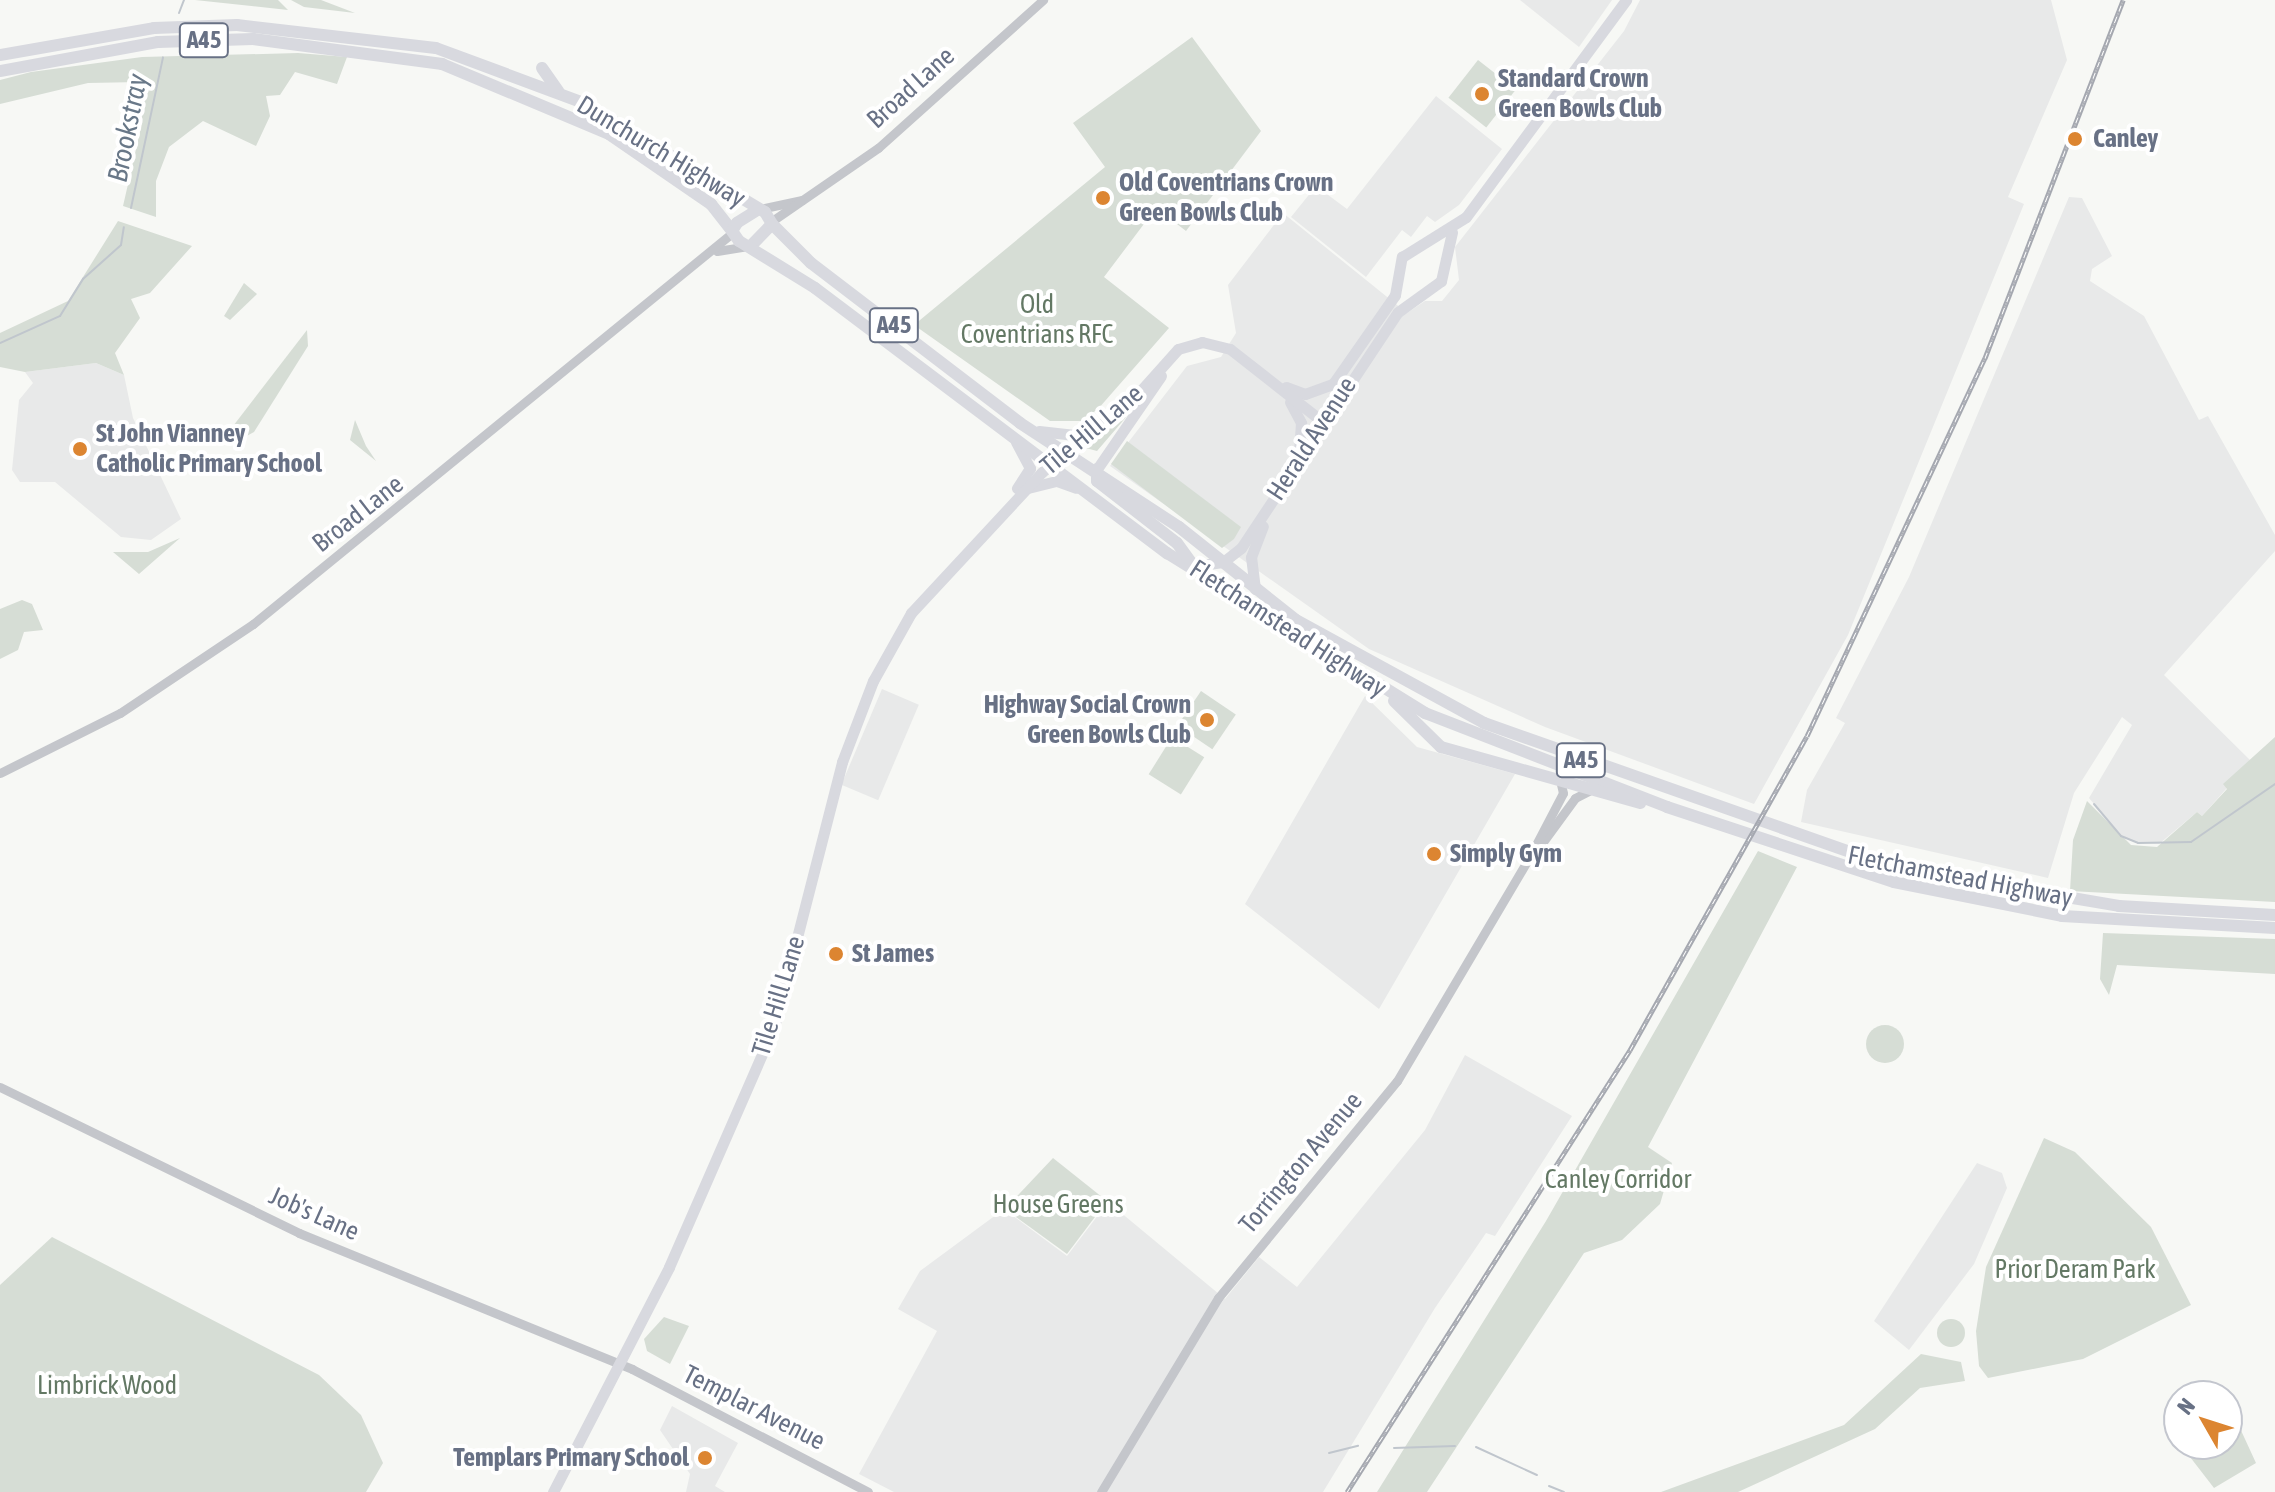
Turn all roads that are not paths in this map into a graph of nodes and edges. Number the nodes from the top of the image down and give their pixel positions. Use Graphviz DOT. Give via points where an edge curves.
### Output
graph roads {
  1 [pos="1043,0"];
  2 [pos="1626,0"];
  3 [pos="0,55"];
  4 [pos="542,68"];
  5 [pos="0,71"];
  6 [pos="559,92"];
  7 [pos="802,200"];
  8 [pos="760,209"];
  9 [pos="772,222"];
  10 [pos="1454,228"];
  11 [pos="732,232"];
  12 [pos="749,246"];
  13 [pos="1423,247"];
  14 [pos="717,251"];
  15 [pos="1443,262"];
  16 [pos="1400,278"];
  17 [pos="1418,292"];
  18 [pos="1178,349"];
  19 [pos="1274,383"];
  20 [pos="1323,422"];
  21 [pos="1020,423"];
  22 [pos="1088,435"];
  23 [pos="1013,438"];
  24 [pos="1067,452"];
  25 [pos="1299,456"];
  26 [pos="1049,465"];
  27 [pos="1097,469"];
  28 [pos="1024,490"];
  29 [pos="1094,498"];
  30 [pos="1274,499"];
  31 [pos="1005,510"];
  32 [pos="1223,562"];
  33 [pos="1194,566"];
  34 [pos="1255,589"];
  35 [pos="1388,694"];
  36 [pos="0,773"];
  37 [pos="1562,787"];
  38 [pos="1591,790"];
  39 [pos="1667,807"];
  40 [pos="1739,824"];
  41 [pos="1781,838"];
  42 [pos="1529,858"];
  43 [pos="2275,915"];
  44 [pos="2275,928"];
  45 [pos="0,1087"];
  46 [pos="619,1364"];
  47 [pos="553,1492"];
  48 [pos="868,1492"];
  49 [pos="1101,1492"];
  1 -- 7 [label="street, Broad Lane" via="878,148"];
  2 -- 10 [label="main road, Herald Avenue" via="1518,154"];
  3 -- 6 [label="highway, Dunchurch Highway / A45" via="154,28 302,27 436,48"];
  4 -- 6 [label="highway"];
  5 -- 11 [label="highway, Dunchurch Highway / A45" via="158,42 253,39 442,64 609,134 711,204"];
  6 -- 8 [label="highway, Dunchurch Highway / A45"];
  7 -- 8 [label="street, Broad Lane"];
  7 -- 9 [label="street, Broad Lane"];
  8 -- 9 [label="highway, Dunchurch Highway"];
  8 -- 11 [label="highway" via="744,213"];
  9 -- 12 [label="highway"];
  9 -- 21 [label="highway, Fletchamstead Highway / A45" via="811,263"];
  10 -- 13 [label="main road, Herald Avenue"];
  10 -- 15 [label="main road, Herald Avenue"];
  11 -- 12 [label="highway, Dunchurch Highway"];
  11 -- 14 [label="street, Broad Lane"];
  12 -- 14 [label="street, Broad Lane"];
  12 -- 23 [label="highway, Fletchamstead Highway / A45"];
  13 -- 15 [label="main road"];
  13 -- 16 [label="main road, Herald Avenue" via="1402,257"];
  14 -- 36 [label="street, Broad Lane" via="253,624 120,713"];
  15 -- 17 [label="main road, Herald Avenue" via="1438,285"];
  16 -- 17 [label="main road"];
  16 -- 19 [label="main road, Herald Avenue" via="1333,384 1305,394"];
  17 -- 20 [label="main road, Herald Avenue"];
  18 -- 19 [label="main road" via="1202,342 1230,349"];
  18 -- 22 [label="main road, Tile Hill Lane"];
  18 -- 27 [label="main road"];
  19 -- 20 [label="main road"];
  19 -- 25 [label="main road" via="1297,410"];
  20 -- 25 [label="main road, Herald Avenue"];
  21 -- 22 [label="main road" via="1051,436"];
  21 -- 24 [label="highway, Fletchamstead Highway / A45"];
  22 -- 24 [label="main road, Tile Hill Lane"];
  23 -- 26 [label="highway, Fletchamstead Highway / A45"];
  23 -- 31 [label="main road, Tile Hill Lane" via="1030,468"];
  24 -- 26 [label="main road, Tile Hill Lane"];
  24 -- 27 [label="highway, Fletchamstead Highway / A45"];
  25 -- 30 [label="main road, Herald Avenue"];
  26 -- 28 [label="main road, Tile Hill Lane"];
  26 -- 29 [label="highway, Fletchamstead Highway / A45"];
  27 -- 32 [label="highway, Fletchamstead Highway / A45"];
  27 -- 33 [label="highway" via="1097,481 1177,543"];
  28 -- 29 [label="main road" via="1057,481"];
  28 -- 31 [label="main road, Tile Hill Lane"];
  29 -- 33 [label="highway, Fletchamstead Highway / A45"];
  30 -- 32 [label="main road, Herald Avenue"];
  30 -- 34 [label="main road" via="1252,550"];
  31 -- 46 [label="main road, Tile Hill Lane" via="923,596 873,681 833,789 774,1027"];
  32 -- 33 [label="main road"];
  32 -- 34 [label="highway, Fletchamstead Highway / A45"];
  33 -- 35 [label="highway, Fletchamstead Highway / A45"];
  34 -- 40 [label="highway, Fletchamstead Highway / A45" via="1353,654 1484,723"];
  35 -- 37 [label="highway" via="1441,747"];
  35 -- 39 [label="highway, Fletchamstead Highway / A45"];
  37 -- 38 [label="highway"];
  37 -- 42 [label="street, Torrington Avenue"];
  38 -- 39 [label="highway"];
  38 -- 42 [label="street, Torrington Avenue" via="1575,798"];
  39 -- 40 [label="highway, Fletchamstead Highway / A45"];
  40 -- 41 [label="highway, Fletchamstead Highway / A45"];
  41 -- 43 [label="highway, Fletchamstead Highway / A45" via="1982,886 2119,906"];
  41 -- 44 [label="highway, Fletchamstead Highway / A45" via="1894,882 2026,910"];
  42 -- 49 [label="street, Torrington Avenue" via="1397,1081 1217,1299"];
  45 -- 46 [label="street, Job's Lane" via="299,1233"];
  46 -- 47 [label="main road, Tile Hill Lane"];
  46 -- 48 [label="street, Templar Avenue"];
}
